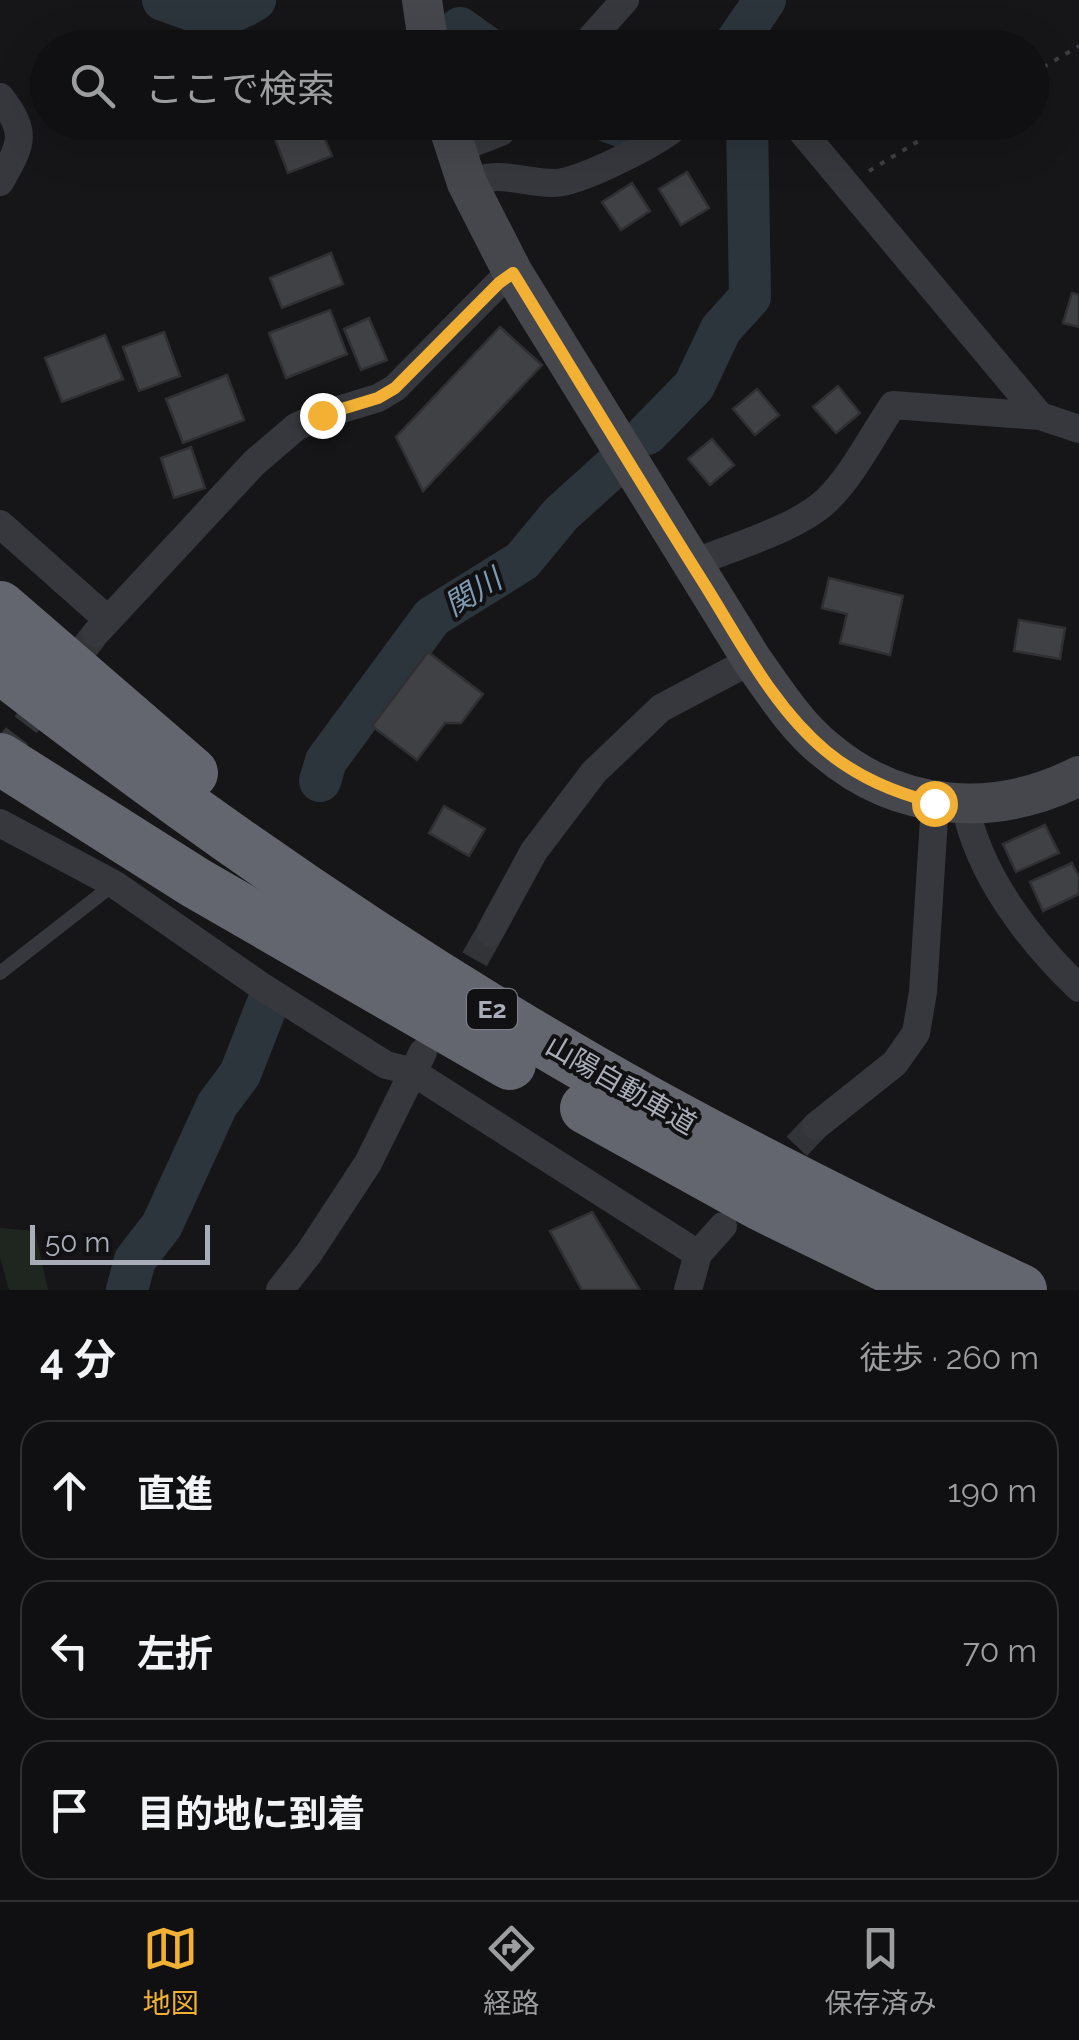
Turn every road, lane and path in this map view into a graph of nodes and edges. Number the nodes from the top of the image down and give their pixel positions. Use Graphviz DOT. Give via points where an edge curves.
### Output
graph roads {
  1 [pos="422,0"];
  2 [pos="625,0"];
  3 [pos="426,30"];
  4 [pos="598,30"];
  5 [pos="1079,46"];
  6 [pos="1049,64"];
  7 [pos="0,97"];
  8 [pos="483,140"];
  9 [pos="649,140"];
  10 [pos="809,140"];
  11 [pos="920,140"];
  12 [pos="456,152"];
  13 [pos="0,182"];
  14 [pos="846,185"];
  15 [pos="513,273"];
  16 [pos="1040,416"];
  17 [pos="1079,428"];
  18 [pos="0,524"];
  19 [pos="692,564"];
  20 [pos="0,608"];
  21 [pos="752,660"];
  22 [pos="0,667"];
  23 [pos="0,712"];
  24 [pos="0,759"];
  25 [pos="1079,776"];
  26 [pos="950,804"];
  27 [pos="0,823"];
  28 [pos="114,884"];
  29 [pos="490,932"];
  30 [pos="415,962"];
  31 [pos="0,972"];
  32 [pos="1079,988"];
  33 [pos="417,1062"];
  34 [pos="510,1064"];
  35 [pos="816,1126"];
  36 [pos="723,1226"];
  37 [pos="698,1254"];
  38 [pos="280,1290"];
  39 [pos="688,1290"];
  40 [pos="935,1290"];
  41 [pos="1021,1290"];
  1 -- 3 [label="street"];
  2 -- 4 [label="street"];
  5 -- 6 [label="path"];
  7 -- 13 [label="street" via="19,135"];
  8 -- 12 [label="street"];
  9 -- 12 [label="street" via="578,180 556,184 490,175"];
  10 -- 14 [label="street"];
  11 -- 14 [label="path"];
  12 -- 15 [label="street"];
  14 -- 16 [label="street"];
  15 -- 18 [label="street" via="395,388 296,428 254,463 101,626"];
  15 -- 19 [label="street"];
  16 -- 17 [label="street"];
  16 -- 19 [label="street" via="892,405 824,503"];
  19 -- 21 [label="street"];
  20 -- 30 [label="highway"];
  21 -- 26 [label="street" via="789,712 861,776 900,794"];
  21 -- 29 [label="street" via="661,708 594,772 534,851"];
  22 -- 30 [label="highway, 山陽自動車道 / E2" via="152,783"];
  23 -- 34 [label="highway, 山陽自動車道 / E2" via="263,904"];
  24 -- 34 [label="highway" via="196,883"];
  25 -- 26 [label="street" via="1032,796"];
  26 -- 32 [label="street" via="1026,932"];
  26 -- 35 [label="street" via="916,1033 895,1063"];
  27 -- 28 [label="street"];
  28 -- 31 [label="lane"];
  28 -- 33 [label="street" via="386,1065"];
  30 -- 41 [label="highway, 山陽自動車道 / E2" via="664,1110"];
  33 -- 37 [label="street"];
  33 -- 38 [label="street" via="368,1163"];
  34 -- 40 [label="highway, 山陽自動車道 / E2" via="760,1205"];
  36 -- 37 [label="street"];
  37 -- 39 [label="street"];
}
